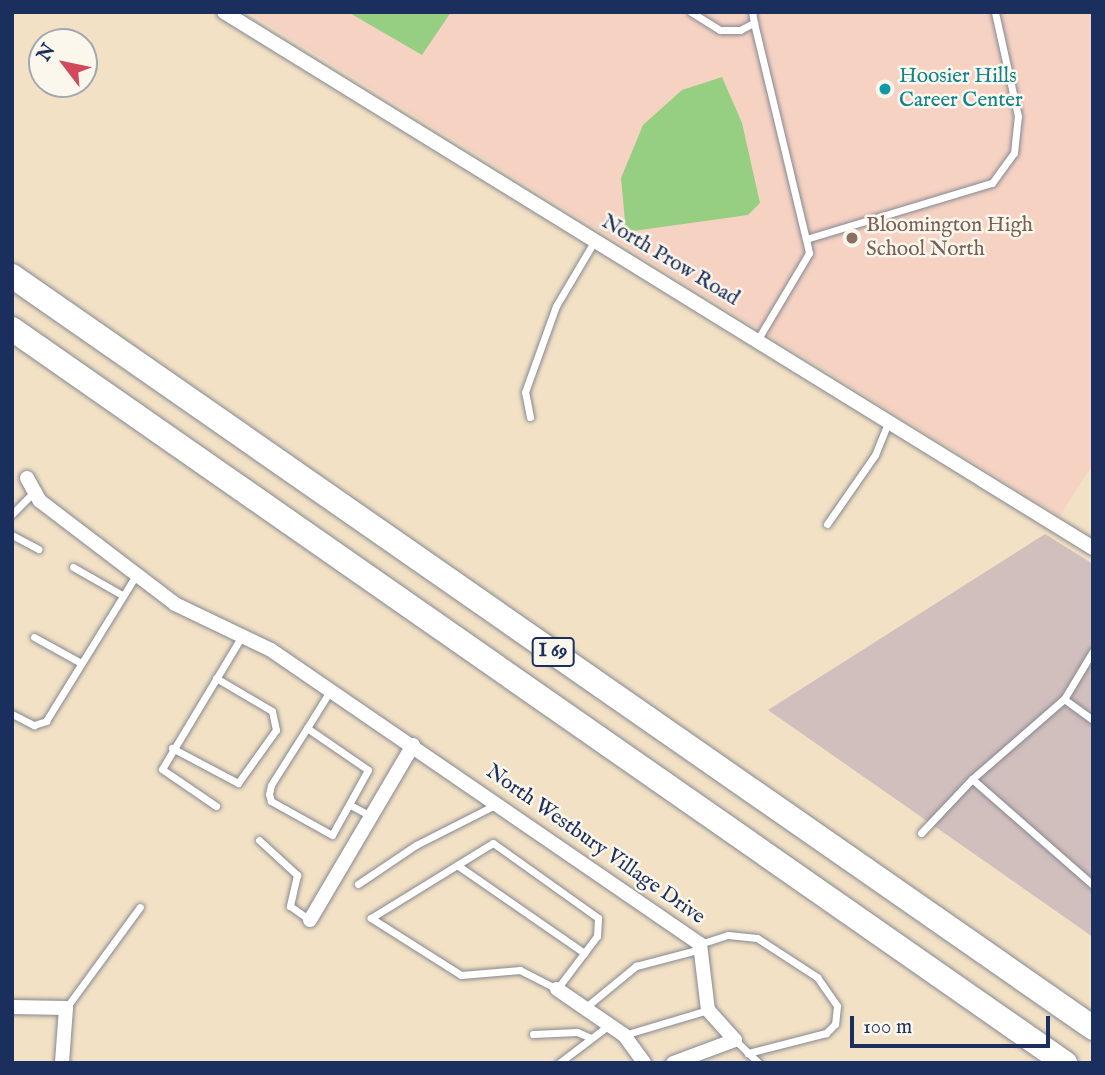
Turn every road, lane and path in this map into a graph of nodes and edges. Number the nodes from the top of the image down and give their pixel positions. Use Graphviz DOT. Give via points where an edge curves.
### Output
graph roads {
  1 [pos="224,12"];
  2 [pos="691,12"];
  3 [pos="752,12"];
  4 [pos="995,12"];
  5 [pos="754,23"];
  6 [pos="806,239"];
  7 [pos="596,240"];
  8 [pos="12,276"];
  9 [pos="12,329"];
  10 [pos="758,340"];
  11 [pos="530,417"];
  12 [pos="889,420"];
  13 [pos="30,484"];
  14 [pos="12,514"];
  15 [pos="827,524"];
  16 [pos="12,535"];
  17 [pos="1093,548"];
  18 [pos="38,550"];
  19 [pos="73,567"];
  20 [pos="136,575"];
  21 [pos="122,595"];
  22 [pos="242,636"];
  23 [pos="34,637"];
  24 [pos="1093,651"];
  25 [pos="81,663"];
  26 [pos="216,678"];
  27 [pos="331,690"];
  28 [pos="1064,699"];
  29 [pos="12,714"];
  30 [pos="1093,720"];
  31 [pos="307,728"];
  32 [pos="413,745"];
  33 [pos="172,748"];
  34 [pos="972,779"];
  35 [pos="498,803"];
  36 [pos="216,806"];
  37 [pos="352,806"];
  38 [pos="371,816"];
  39 [pos="921,833"];
  40 [pos="259,840"];
  41 [pos="457,865"];
  42 [pos="358,884"];
  43 [pos="1093,885"];
  44 [pos="140,906"];
  45 [pos="310,920"];
  46 [pos="701,947"];
  47 [pos="584,953"];
  48 [pos="557,989"];
  49 [pos="12,1007"];
  50 [pos="586,1007"];
  51 [pos="66,1008"];
  52 [pos="708,1010"];
  53 [pos="610,1024"];
  54 [pos="1093,1028"];
  55 [pos="533,1034"];
  56 [pos="624,1035"];
  57 [pos="592,1038"];
  58 [pos="735,1040"];
  59 [pos="748,1053"];
  60 [pos="62,1063"];
  61 [pos="559,1063"];
  62 [pos="644,1063"];
  63 [pos="673,1063"];
  64 [pos="759,1063"];
  65 [pos="1065,1063"];
  1 -- 7 [label="street, North Prow Road"];
  2 -- 5 [label="lane" via="720,30"];
  3 -- 5 [label="lane"];
  4 -- 6 [label="lane" via="1018,116 1014,153 992,183"];
  5 -- 6 [label="lane"];
  6 -- 10 [label="lane" via="809,253"];
  7 -- 10 [label="street, North Prow Road"];
  7 -- 11 [label="lane" via="556,306 525,392"];
  8 -- 54 [label="highway, I 69"];
  9 -- 65 [label="highway, I 69"];
  10 -- 12 [label="street, North Prow Road"];
  12 -- 15 [label="lane" via="875,455"];
  12 -- 17 [label="street, North Prow Road"];
  13 -- 14 [label="lane"];
  13 -- 20 [label="street, North Westbury Village Drive"];
  16 -- 18 [label="lane"];
  19 -- 21 [label="lane"];
  20 -- 21 [label="lane"];
  20 -- 22 [label="street, North Westbury Village Drive" via="175,604"];
  21 -- 25 [label="lane"];
  22 -- 26 [label="lane"];
  22 -- 27 [label="street, North Westbury Village Drive"];
  23 -- 25 [label="lane"];
  24 -- 28 [label="lane"];
  25 -- 29 [label="lane" via="46,721 34,725"];
  26 -- 33 [label="lane"];
  26 -- 33 [label="lane" via="272,711 276,730 238,783"];
  27 -- 31 [label="lane"];
  27 -- 32 [label="street, North Westbury Village Drive"];
  28 -- 30 [label="lane"];
  28 -- 34 [label="lane"];
  31 -- 37 [label="lane" via="368,770"];
  31 -- 37 [label="lane" via="271,786 271,801 326,835 340,827"];
  32 -- 35 [label="street, North Westbury Village Drive"];
  32 -- 38 [label="street"];
  33 -- 36 [label="lane" via="163,764 167,777"];
  34 -- 39 [label="lane"];
  34 -- 43 [label="lane"];
  35 -- 42 [label="lane" via="416,845"];
  35 -- 46 [label="street, North Westbury Village Drive"];
  37 -- 38 [label="lane"];
  38 -- 45 [label="street"];
  40 -- 45 [label="lane" via="297,875 290,906"];
  41 -- 47 [label="lane"];
  41 -- 47 [label="lane" via="497,844 598,918 597,936"];
  41 -- 48 [label="lane" via="371,918 461,975 520,970"];
  44 -- 51 [label="lane"];
  46 -- 50 [label="lane" via="636,966"];
  46 -- 52 [label="street, North Westbury Village Drive"];
  46 -- 59 [label="lane" via="728,934 757,938 817,977 836,1006 835,1024 826,1033"];
  47 -- 48 [label="lane"];
  48 -- 50 [label="street"];
  49 -- 51 [label="street"];
  50 -- 53 [label="street"];
  51 -- 60 [label="street"];
  52 -- 56 [label="lane"];
  52 -- 58 [label="street"];
  53 -- 56 [label="street"];
  53 -- 57 [label="lane"];
  55 -- 57 [label="lane" via="578,1032"];
  56 -- 62 [label="street"];
  57 -- 61 [label="lane"];
  58 -- 59 [label="lane"];
  58 -- 63 [label="street"];
  59 -- 64 [label="lane"];
}
